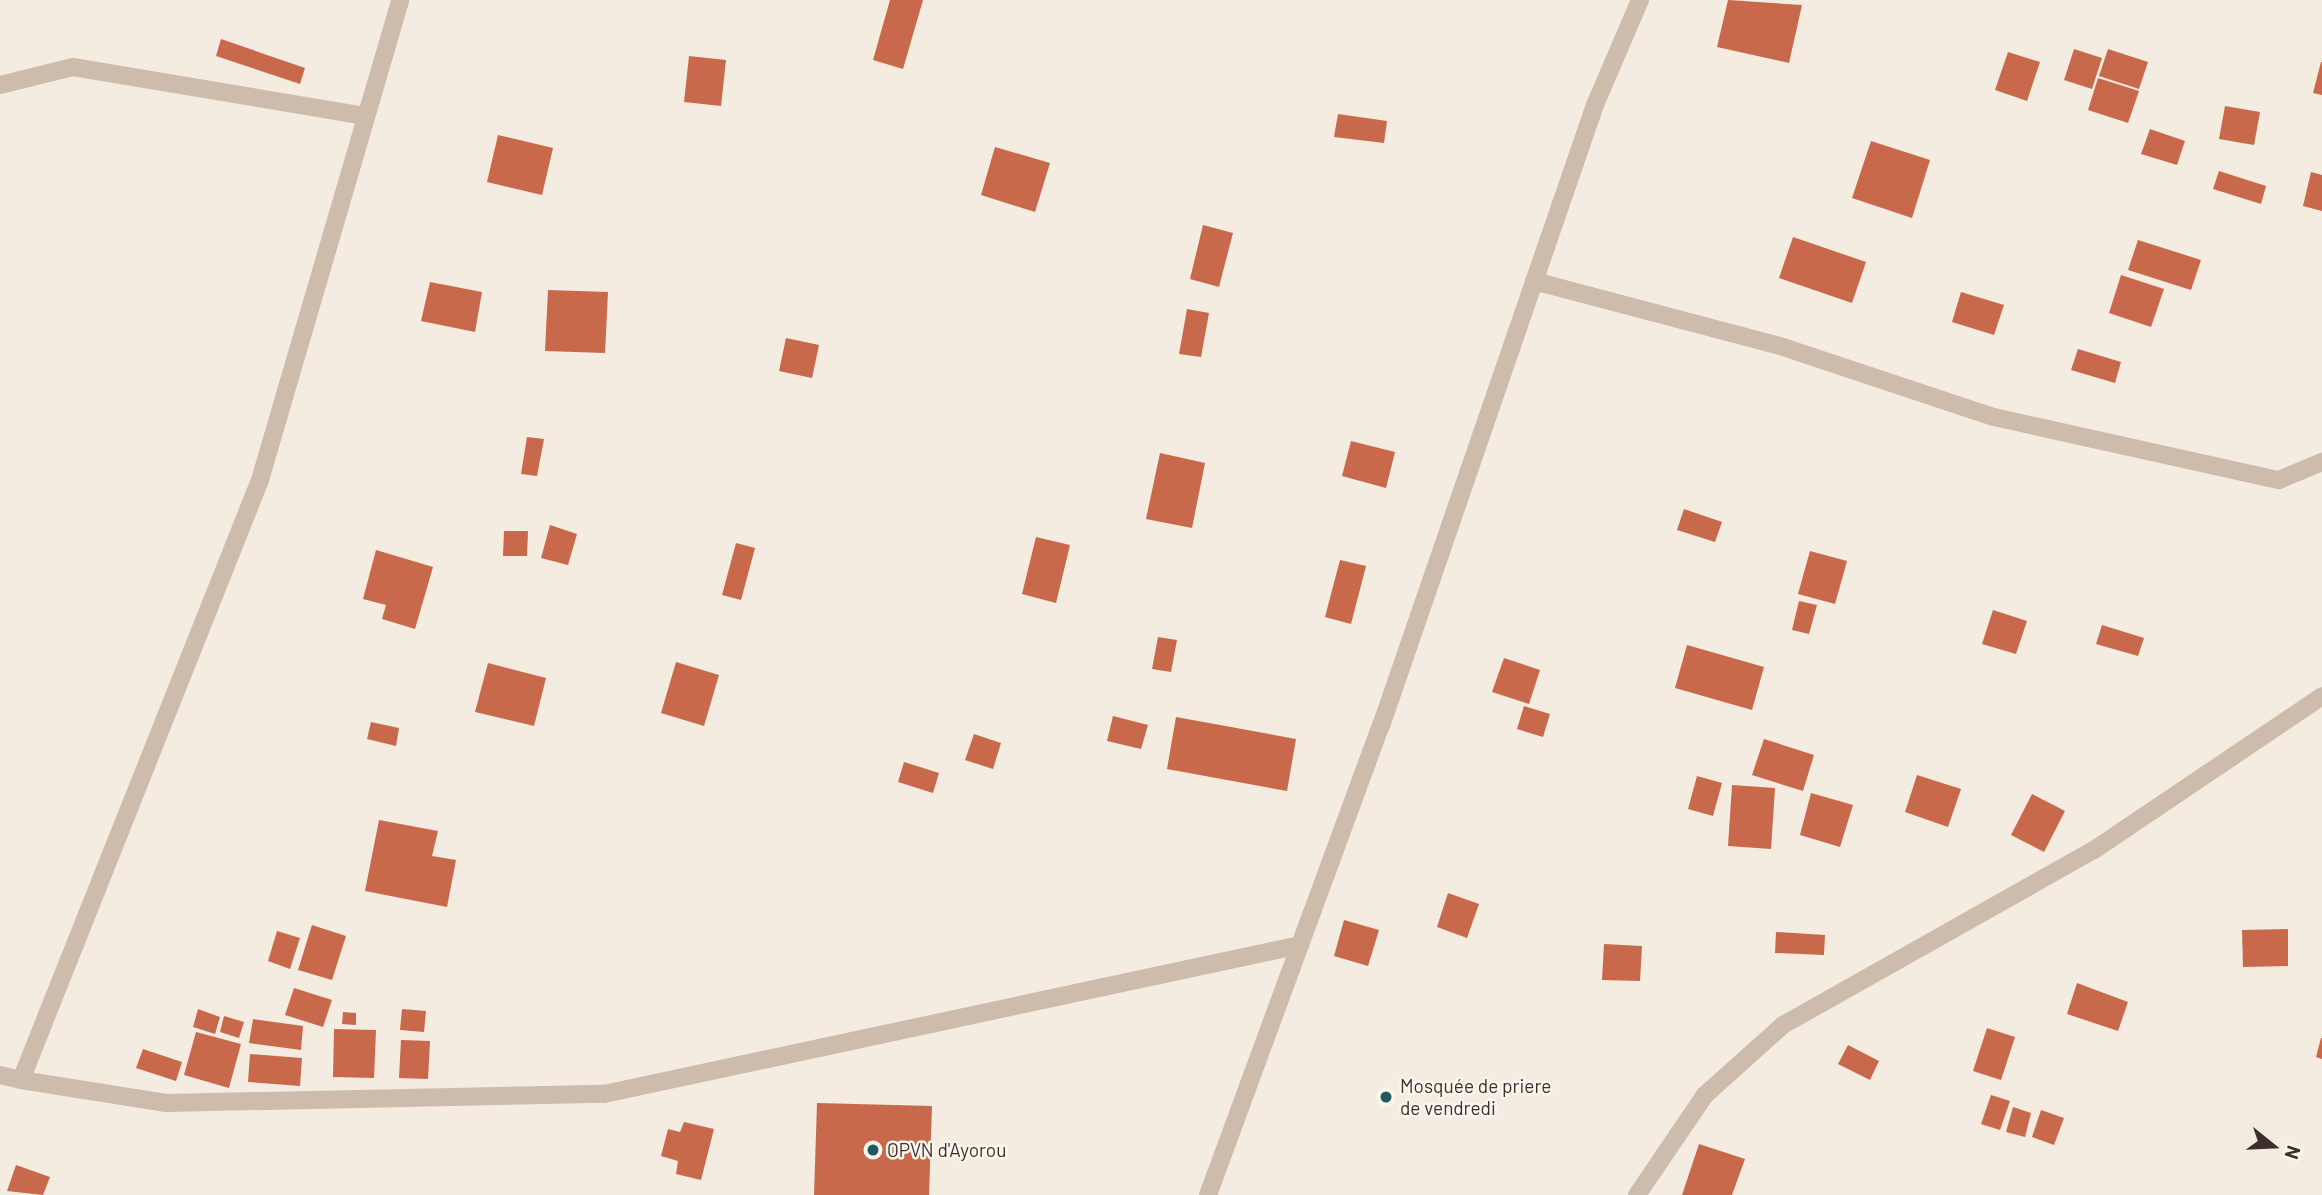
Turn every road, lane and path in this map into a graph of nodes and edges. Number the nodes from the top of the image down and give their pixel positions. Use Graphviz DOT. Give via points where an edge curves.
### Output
graph roads {
  1 [pos="400,0"];
  2 [pos="1640,0"];
  3 [pos="0,85"];
  4 [pos="366,116"];
  5 [pos="1534,282"];
  6 [pos="2322,462"];
  7 [pos="2322,696"];
  8 [pos="1300,945"];
  9 [pos="0,1075"];
  10 [pos="20,1080"];
  11 [pos="1208,1195"];
  12 [pos="1637,1195"];
  1 -- 4 [label="street"];
  2 -- 5 [label="street" via="1595,105"];
  3 -- 4 [label="street" via="73,67"];
  4 -- 10 [label="street" via="260,480"];
  5 -- 6 [label="street" via="1780,345 1994,417 2279,481"];
  5 -- 8 [label="street"];
  7 -- 12 [label="street" via="2094,850 1783,1025 1705,1095"];
  8 -- 10 [label="street" via="604,1094 166,1103"];
  8 -- 11 [label="street"];
  9 -- 10 [label="street"];
}
